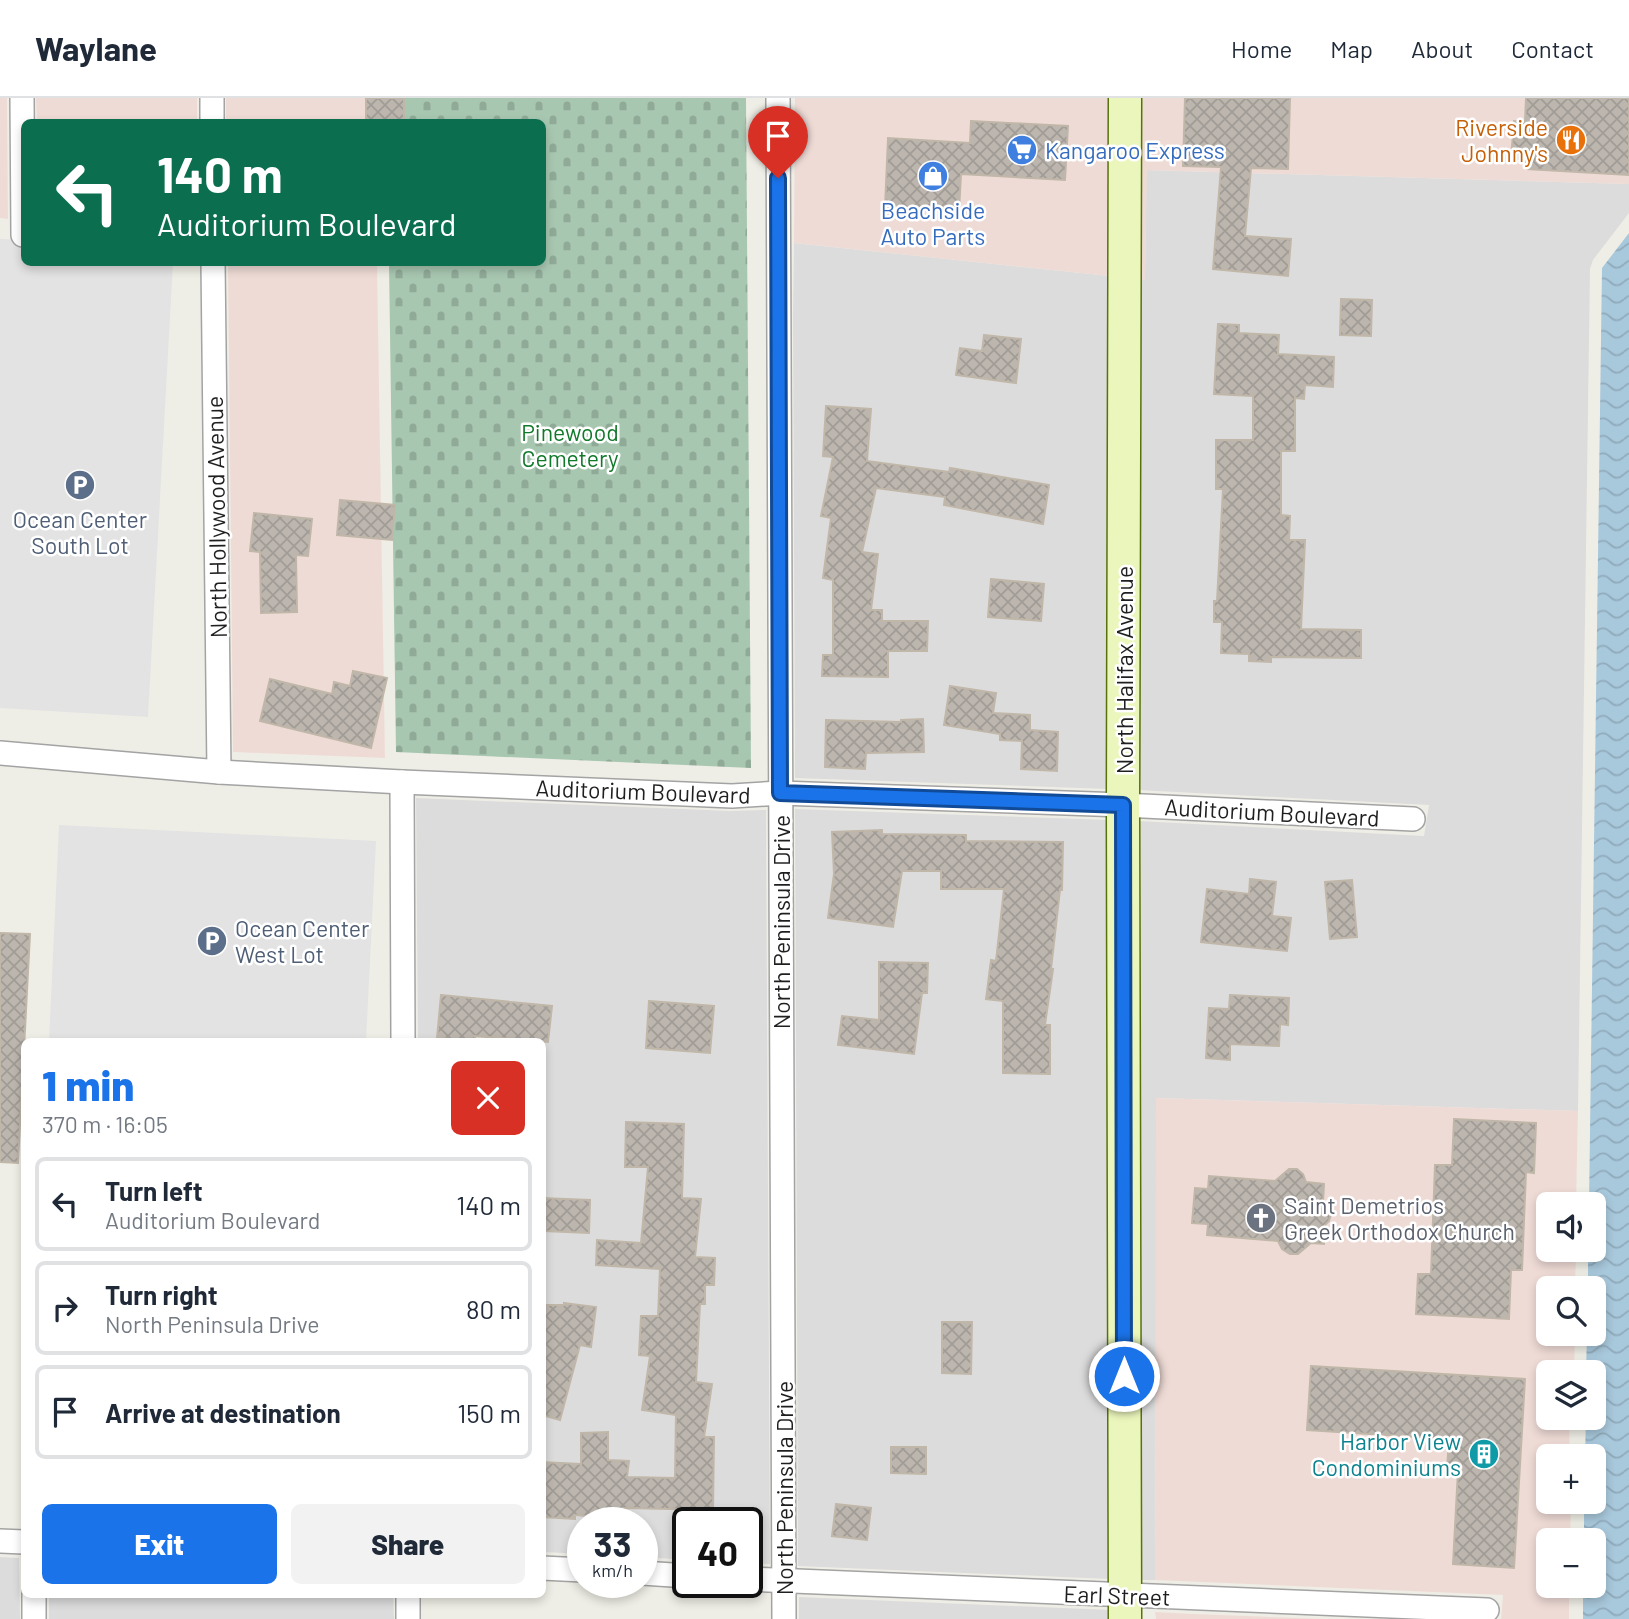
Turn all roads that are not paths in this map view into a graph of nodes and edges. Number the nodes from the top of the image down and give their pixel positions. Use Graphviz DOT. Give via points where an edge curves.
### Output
graph roads {
  1 [pos="22,98"];
  2 [pos="212,98"];
  3 [pos="778,98"];
  4 [pos="1125,98"];
  5 [pos="22,119"];
  6 [pos="212,119"];
  7 [pos="213,266"];
  8 [pos="0,753"];
  9 [pos="219,772"];
  10 [pos="401,782"];
  11 [pos="780,793"];
  12 [pos="1123,805"];
  13 [pos="1413,819"];
  14 [pos="403,1038"];
  15 [pos="0,1541"];
  16 [pos="21,1542"];
  17 [pos="546,1568"];
  18 [pos="567,1569"];
  19 [pos="763,1580"];
  20 [pos="784,1581"];
  21 [pos="34,1598"];
  22 [pos="408,1598"];
  23 [pos="1125,1607"];
  24 [pos="1487,1610"];
  25 [pos="34,1619"];
  26 [pos="408,1619"];
  27 [pos="784,1619"];
  1 -- 5 [label="street"];
  2 -- 6 [label="street"];
  3 -- 11 [label="street, North Peninsula Drive"];
  4 -- 12 [label="street, North Halifax Avenue"];
  7 -- 9 [label="street, North Hollywood Avenue"];
  8 -- 9 [label="street, Auditorium Boulevard"];
  9 -- 10 [label="street, Auditorium Boulevard"];
  10 -- 11 [label="street, Auditorium Boulevard" via="732,796"];
  10 -- 14 [label="street"];
  11 -- 12 [label="street, Auditorium Boulevard"];
  11 -- 20 [label="street, North Peninsula Drive"];
  12 -- 13 [label="street, Auditorium Boulevard"];
  12 -- 23 [label="street, North Halifax Avenue"];
  15 -- 16 [label="street"];
  17 -- 18 [label="street"];
  19 -- 20 [label="street, Earl Street"];
  20 -- 23 [label="street, Earl Street"];
  20 -- 27 [label="street, North Peninsula Drive"];
  21 -- 25 [label="street"];
  22 -- 26 [label="street"];
  23 -- 24 [label="street, Earl Street"];
}
